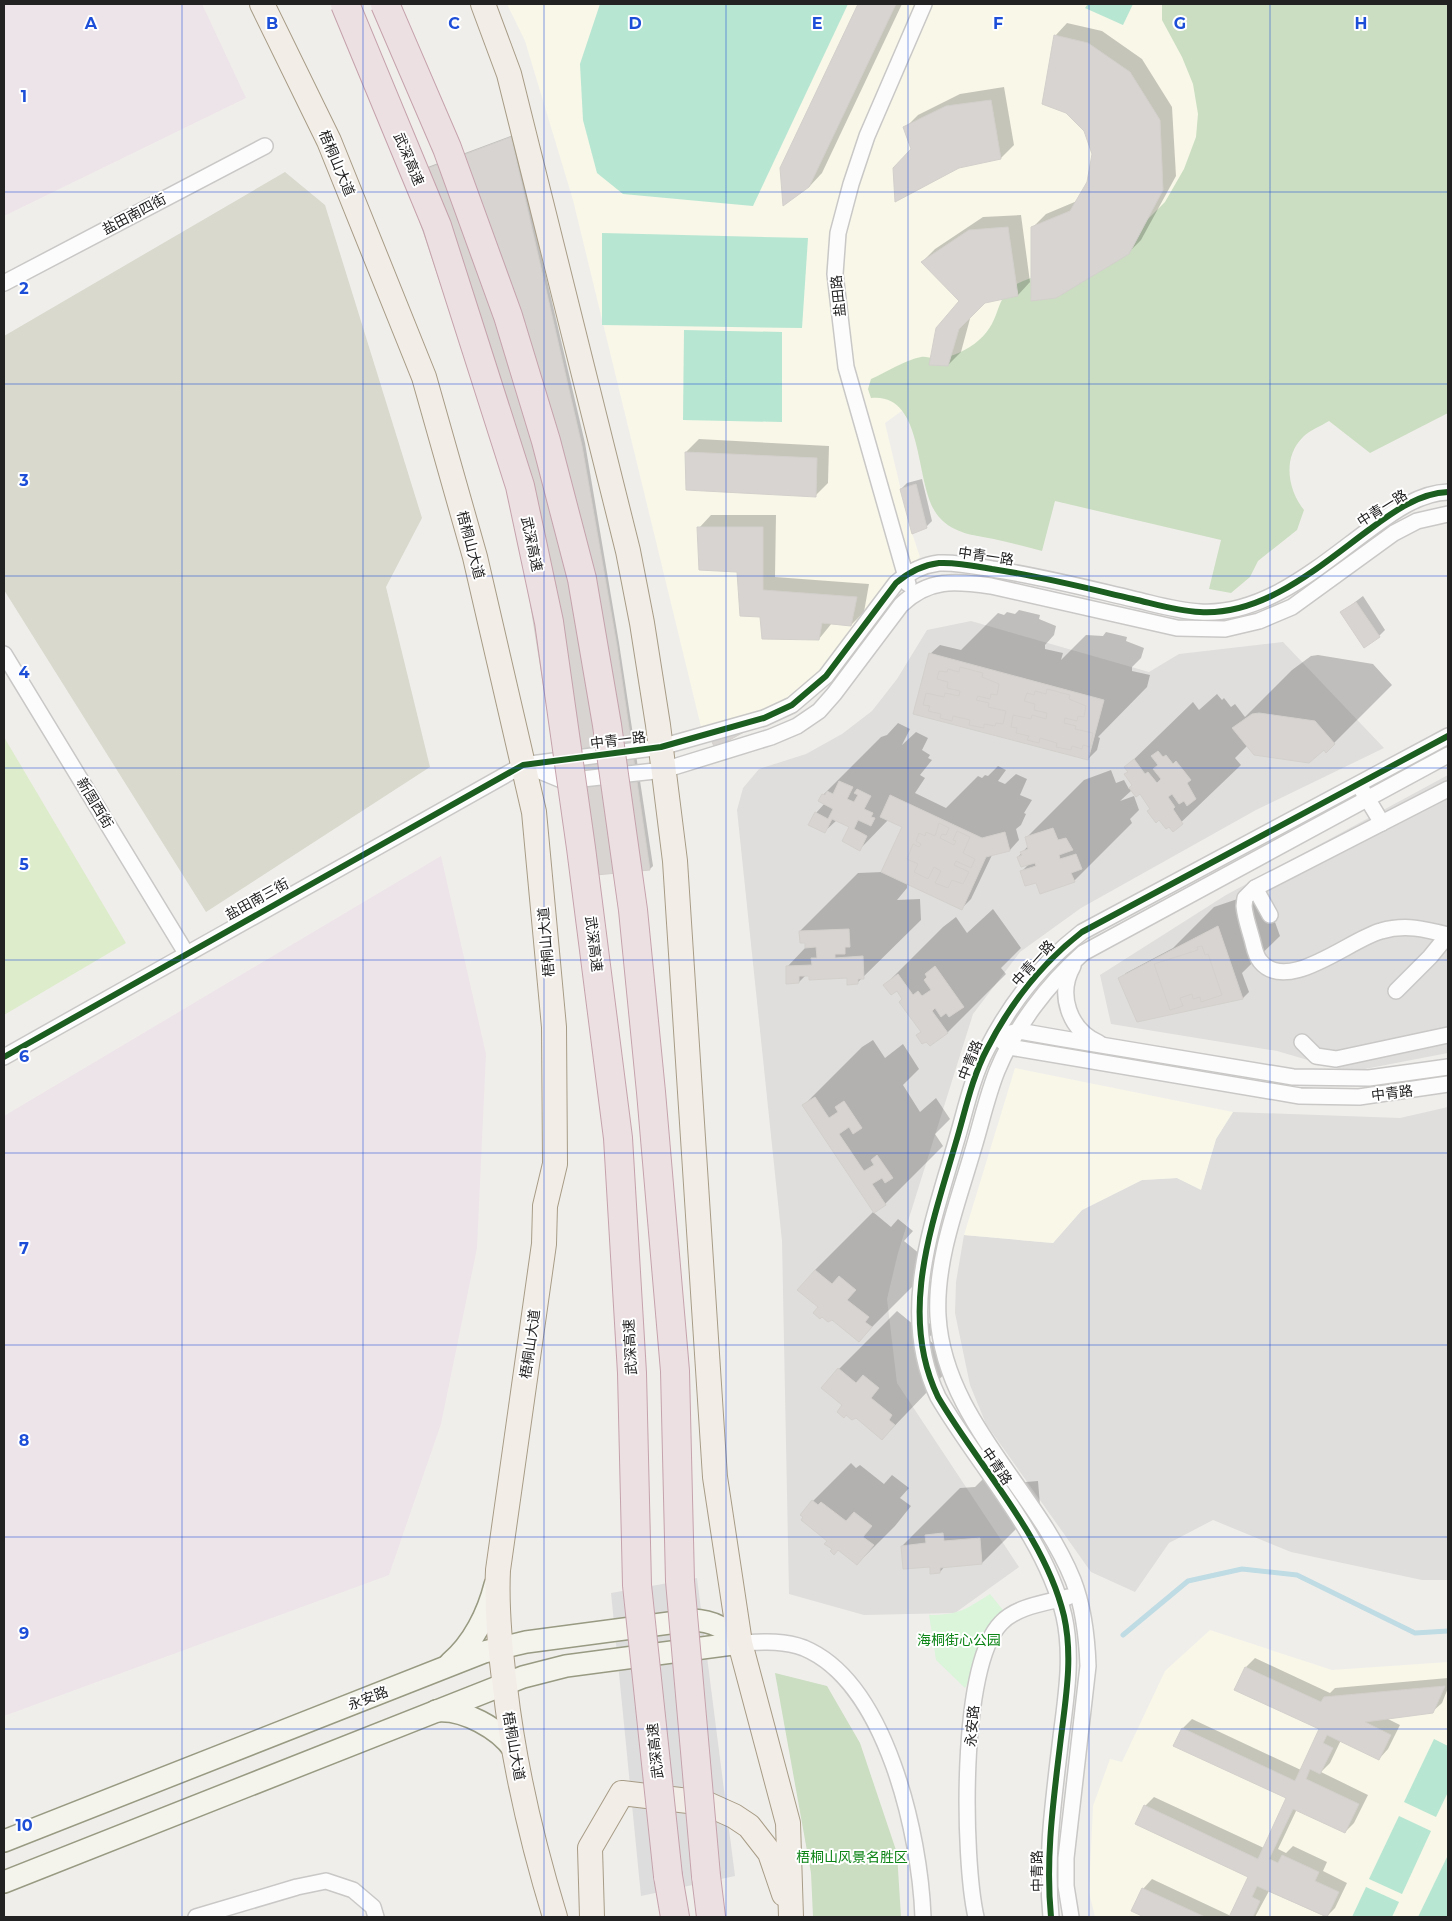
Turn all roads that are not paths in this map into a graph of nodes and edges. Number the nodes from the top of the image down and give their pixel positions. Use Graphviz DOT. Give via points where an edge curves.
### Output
graph roads {
  1 [pos="262,4"];
  2 [pos="345,4"];
  3 [pos="385,4"];
  4 [pos="483,4"];
  5 [pos="924,4"];
  6 [pos="265,146"];
  7 [pos="4,283"];
  8 [pos="1448,492"];
  9 [pos="1448,514"];
  10 [pos="905,575"];
  11 [pos="912,594"];
  12 [pos="4,654"];
  13 [pos="1448,736"];
  14 [pos="1448,755"];
  15 [pos="663,759"];
  16 [pos="523,765"];
  17 [pos="1358,784"];
  18 [pos="1448,789"];
  19 [pos="1366,799"];
  20 [pos="1382,823"];
  21 [pos="1255,888"];
  22 [pos="1270,915"];
  23 [pos="1448,935"];
  24 [pos="186,953"];
  25 [pos="1083,953"];
  26 [pos="1396,991"];
  27 [pos="1019,1031"];
  28 [pos="1448,1035"];
  29 [pos="994,1036"];
  30 [pos="1302,1042"];
  31 [pos="1109,1046"];
  32 [pos="1009,1047"];
  33 [pos="4,1057"];
  34 [pos="1448,1067"];
  35 [pos="1448,1084"];
  36 [pos="498,1570"];
  37 [pos="1078,1594"];
  38 [pos="1059,1600"];
  39 [pos="740,1643"];
  40 [pos="500,1647"];
  41 [pos="441,1669"];
  42 [pos="504,1684"];
  43 [pos="434,1712"];
  44 [pos="514,1750"];
  45 [pos="4,1841"];
  46 [pos="4,1882"];
  47 [pos="196,1917"];
  48 [pos="376,1917"];
  49 [pos="555,1917"];
  50 [pos="592,1917"];
  51 [pos="675,1917"];
  52 [pos="711,1917"];
  53 [pos="790,1917"];
  54 [pos="923,1917"];
  55 [pos="976,1917"];
  56 [pos="1052,1917"];
  57 [pos="1071,1917"];
  1 -- 16 [label="main road, 梧桐山大道" via="329,141 424,377 475,557"];
  2 -- 51 [label="highway, 武深高速, bridge" via="437,226 520,486 549,622 618,1138 632,1373 637,1585"];
  3 -- 52 [label="highway, bridge" via="447,148 508,316 546,441 582,578 633,910 651,1092 675,1371 680,1581"];
  4 -- 15 [label="main road" via="509,74 628,551"];
  5 -- 10 [label="street, 盐田路" via="867,136 851,184 838,233 835,274 846,367"];
  6 -- 7 [label="street, 盐田南四街"];
  8 -- 10 [label="street, 中青一路" via="1401,507 1305,576 1252,604 1227,611 1175,609 1030,576 958,564 923,566"];
  9 -- 11 [label="street, 中青一路" via="1417,521 1394,533 1292,607 1259,621 1225,629 1178,628 1022,591 960,582 932,586"];
  10 -- 11 [label="street, 盐田路"];
  10 -- 15 [label="street, 中青一路" via="885,595 826,676 792,706"];
  11 -- 15 [label="street, 中青一路" via="890,618 834,694 797,726 771,737"];
  12 -- 24 [label="street, 新围西街"];
  13 -- 17 [label="street, 中青一路"];
  14 -- 19 [label="street, 中青一路"];
  15 -- 16 [label="street, 中青一路"];
  15 -- 16 [label="street" via="564,781"];
  15 -- 39 [label="main road" via="675,861 711,1437"];
  16 -- 24 [label="street, 盐田南三街"];
  16 -- 36 [label="main road, 梧桐山大道" via="534,812 554,1028 555,1164 545,1206 544,1244"];
  17 -- 19 [label="street"];
  17 -- 29 [label="street, 中青一路" via="1082,932 1044,966"];
  18 -- 20 [label="street"];
  19 -- 20 [label="street"];
  19 -- 25 [label="street, 中青一路"];
  20 -- 21 [label="street"];
  21 -- 22 [label="street"];
  21 -- 23 [label="street" via="1245,898 1245,914 1257,957 1277,971 1300,970 1383,930 1412,927"];
  23 -- 26 [label="street"];
  24 -- 33 [label="street, 盐田南三街"];
  25 -- 27 [label="street, 中青一路" via="1056,979"];
  25 -- 31 [label="street" via="1066,980 1067,1005 1082,1031"];
  27 -- 29 [label="street, 中青路"];
  27 -- 31 [label="street, 中青路"];
  27 -- 32 [label="street, 中青路"];
  28 -- 30 [label="street" via="1336,1059 1316,1056"];
  29 -- 32 [label="street, 中青路"];
  29 -- 38 [label="street, 中青路" via="972,1088 926,1247 920,1334 926,1368 938,1397 1028,1536"];
  31 -- 34 [label="street, 中青路" via="1318,1079 1369,1078"];
  32 -- 35 [label="street, 中青路" via="1307,1096 1359,1097"];
  32 -- 37 [label="street, 中青路" via="991,1090 949,1237 939,1288 940,1332 947,1365 966,1408 1056,1548"];
  36 -- 40 [label="main road, 梧桐山大道"];
  36 -- 41 [label="main road" via="479,1627 459,1654"];
  37 -- 38 [label="street, 永安路"];
  37 -- 57 [label="street, 中青路" via="1088,1666 1066,1858"];
  38 -- 55 [label="street, 永安路" via="1026,1608 1010,1616 994,1632 982,1658 972,1717 966,1793 969,1878"];
  38 -- 56 [label="street, 中青路" via="1066,1630 1068,1668 1049,1841"];
  39 -- 40 [label="main road, 永安路" via="716,1624 692,1620"];
  39 -- 42 [label="main road" via="566,1666"];
  39 -- 53 [label="main road" via="788,1823"];
  39 -- 54 [label="street" via="779,1642 804,1648 835,1668 856,1691 881,1737 905,1800 919,1862"];
  40 -- 41 [label="main road, 永安路"];
  40 -- 42 [label="main road, 梧桐山大道"];
  41 -- 45 [label="main road, 永安路"];
  42 -- 43 [label="main road"];
  42 -- 44 [label="main road, 梧桐山大道"];
  43 -- 44 [label="main road" via="453,1712 473,1719 501,1736"];
  43 -- 46 [label="main road"];
  44 -- 49 [label="main road, 梧桐山大道" via="533,1840"];
  47 -- 48 [label="street" via="326,1881 353,1890 373,1907"];
  50 -- 53 [label="main road" via="590,1848 622,1793 704,1803 749,1826 770,1853"];
}
